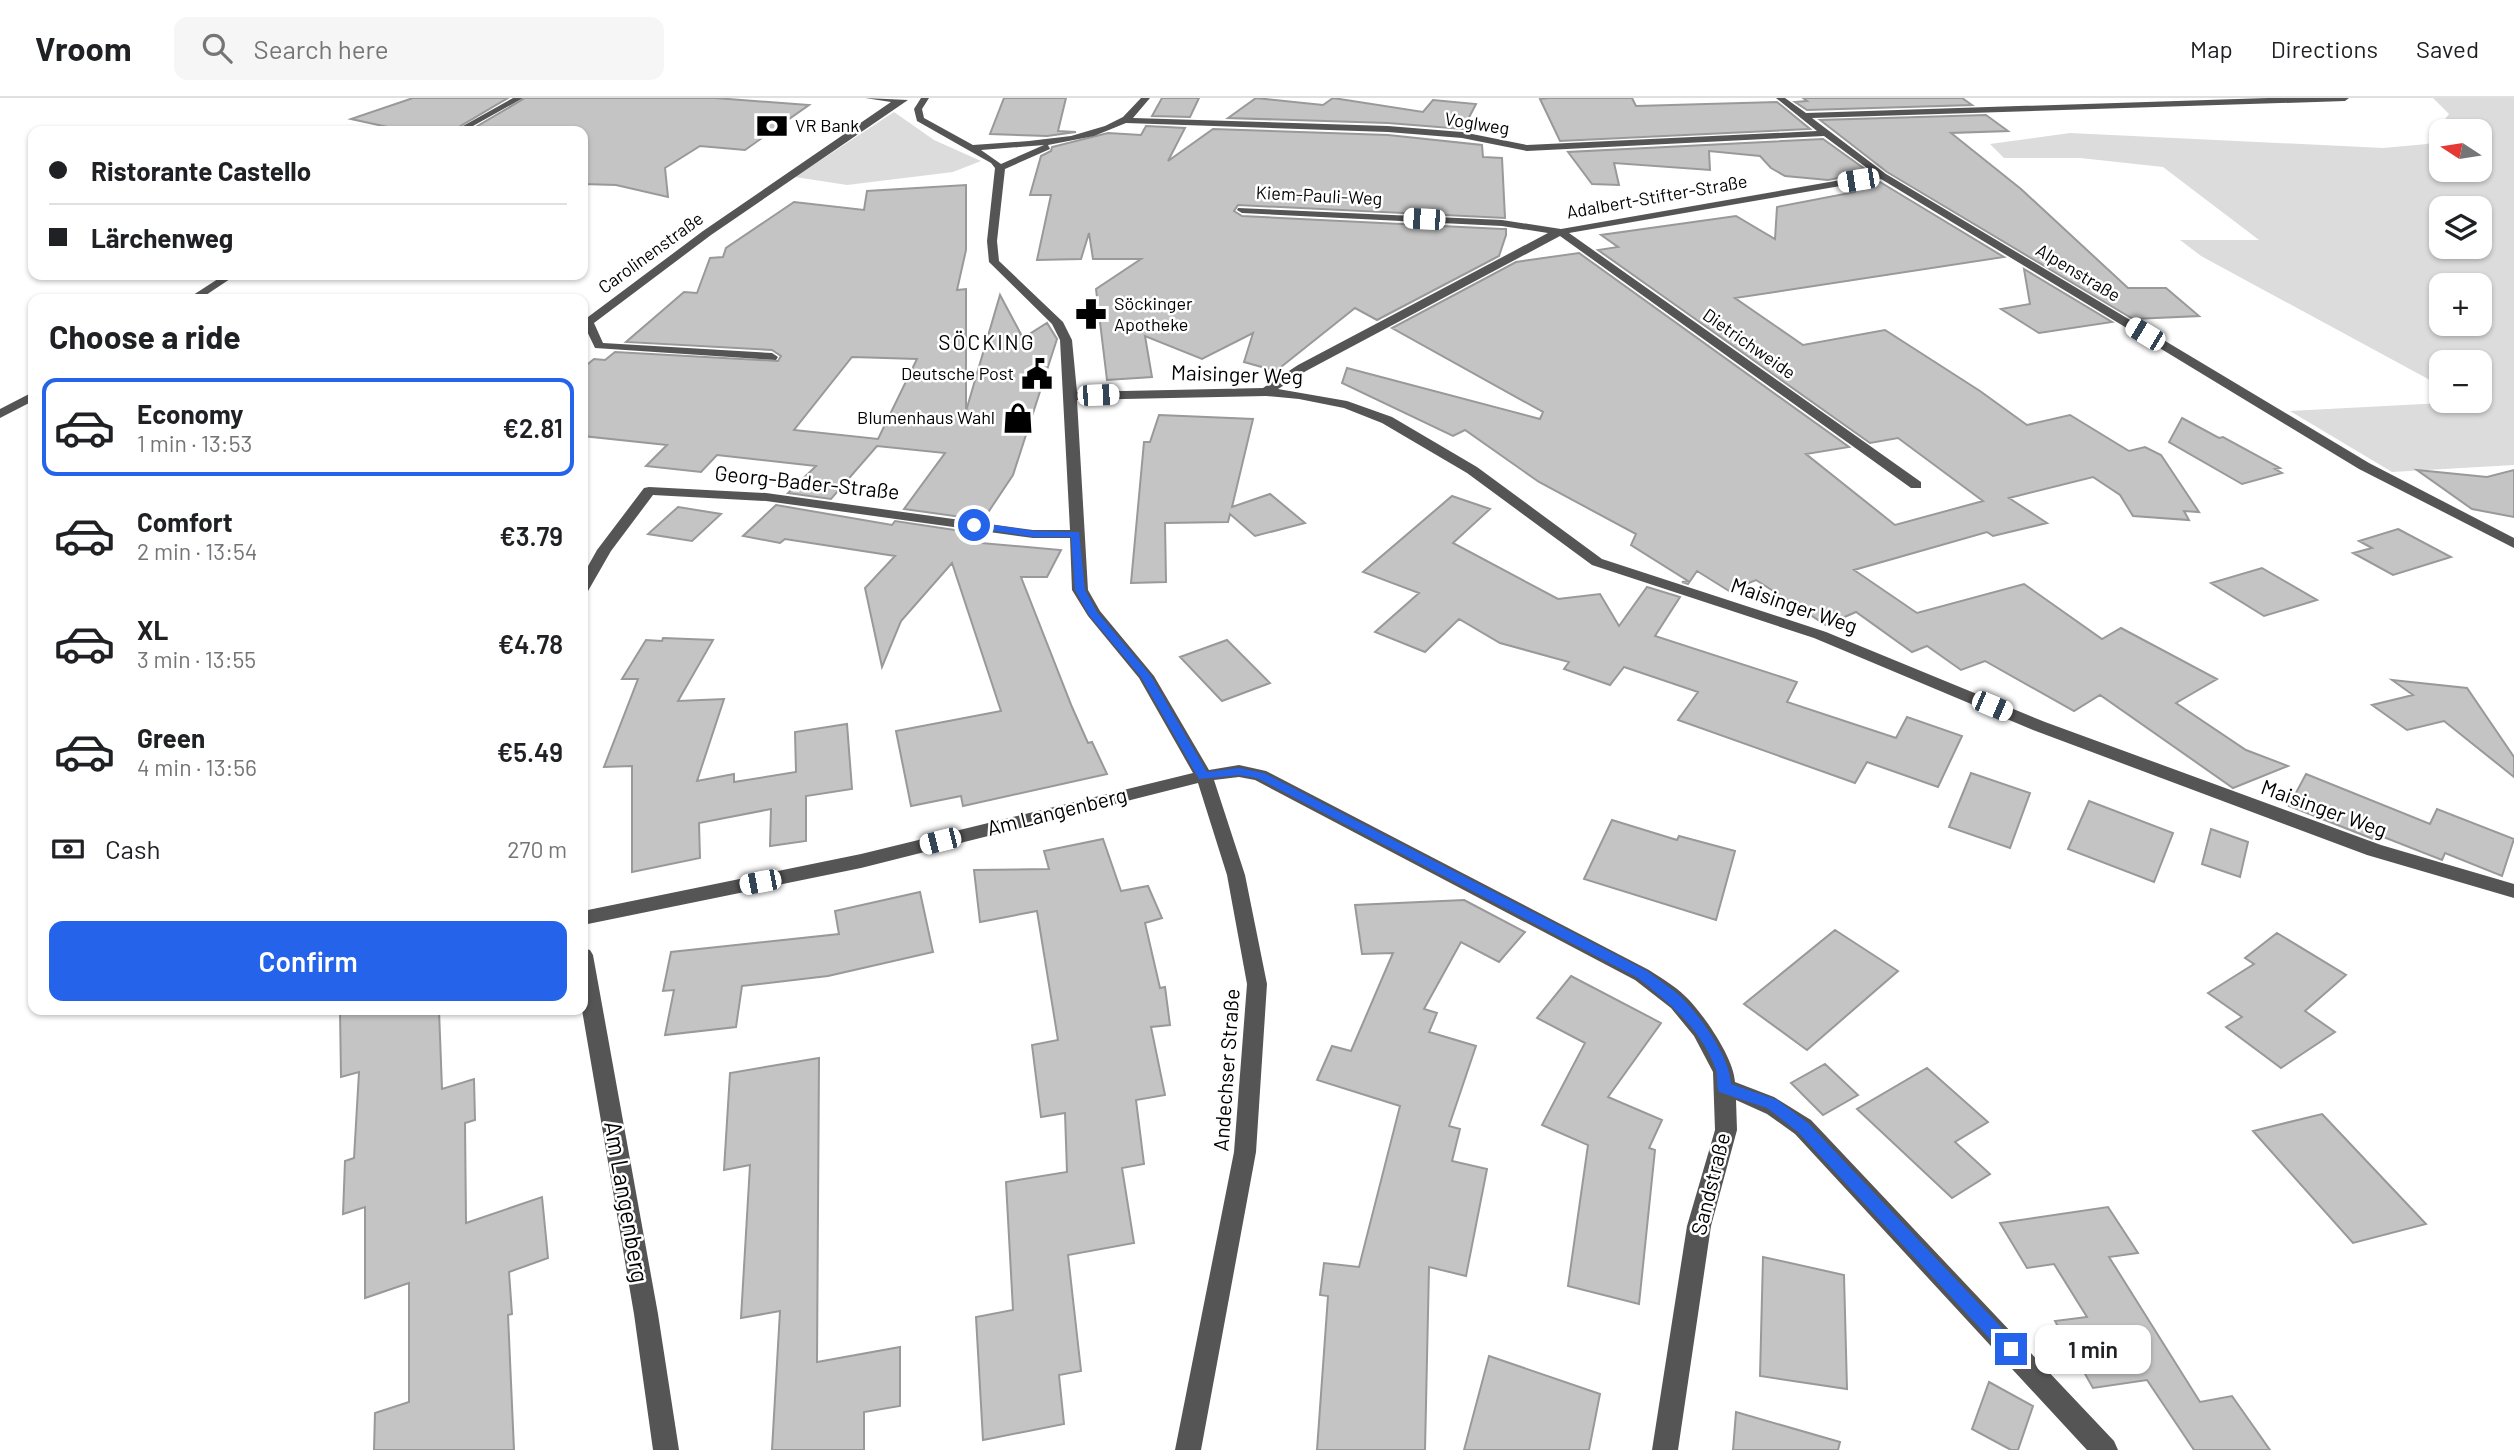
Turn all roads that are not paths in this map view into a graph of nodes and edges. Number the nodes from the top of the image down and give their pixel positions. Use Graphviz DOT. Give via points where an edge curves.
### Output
graph roads {
  1 [pos="519,98"];
  2 [pos="869,98"];
  3 [pos="1146,98"];
  4 [pos="1780,98"];
  5 [pos="2345,98"];
  6 [pos="924,99"];
  7 [pos="899,100"];
  8 [pos="1802,116"];
  9 [pos="1125,120"];
  10 [pos="467,126"];
  11 [pos="1824,133"];
  12 [pos="1063,140"];
  13 [pos="972,148"];
  14 [pos="1000,168"];
  15 [pos="1883,176"];
  16 [pos="1242,210"];
  17 [pos="1561,232"];
  18 [pos="223,280"];
  19 [pos="201,294"];
  20 [pos="772,357"];
  21 [pos="1266,392"];
  22 [pos="1072,396"];
  23 [pos="28,399"];
  24 [pos="0,414"];
  25 [pos="1916,485"];
  26 [pos="1076,534"];
  27 [pos="2514,544"];
  28 [pos="588,578"];
  29 [pos="1203,776"];
  30 [pos="2514,891"];
  31 [pos="588,917"];
  32 [pos="588,983"];
  33 [pos="1724,1088"];
  34 [pos="666,1450"];
  35 [pos="1188,1450"];
  36 [pos="1665,1450"];
  37 [pos="2105,1450"];
  1 -- 10 [label="street"];
  2 -- 7 [label="street"];
  3 -- 9 [label="street"];
  4 -- 8 [label="street, Alpenstraße"];
  5 -- 8 [label="street"];
  6 -- 7 [label="street"];
  6 -- 13 [label="street" via="918,109 920,118"];
  7 -- 20 [label="street, Carolinenstraße" via="588,322 599,346"];
  8 -- 11 [label="street, Alpenstraße"];
  9 -- 11 [label="street, Voglweg" via="1388,129 1462,135 1527,148"];
  9 -- 12 [label="street"];
  11 -- 15 [label="street, Alpenstraße"];
  12 -- 13 [label="street"];
  12 -- 14 [label="street"];
  13 -- 14 [label="street"];
  14 -- 22 [label="street, Andechser Straße" via="994,262 1057,322 1066,340"];
  15 -- 17 [label="street, Adalbert-Stifter-Straße"];
  15 -- 27 [label="street, Alpenstraße" via="2364,466"];
  16 -- 17 [label="street, Kiem-Pauli-Weg" via="1502,223"];
  17 -- 21 [label="street, Adalbert-Stifter-Straße" via="1528,244"];
  17 -- 25 [label="street, Dietrichweide"];
  18 -- 19 [label="street"];
  21 -- 22 [label="street, Maisinger Weg"];
  21 -- 30 [label="street, Maisinger Weg" via="1347,405 1387,420 1472,470 1597,562 1820,635 2039,726 2374,850"];
  22 -- 26 [label="street, Andechser Straße"];
  23 -- 24 [label="street"];
  26 -- 28 [label="street, Georg-Bader-Straße" via="1034,534 766,497 649,491"];
  26 -- 29 [label="street, Andechser Straße" via="1080,590 1093,613 1146,676"];
  29 -- 31 [label="street, Am Langenberg" via="861,861"];
  29 -- 33 [label="street, Sandstraße" via="1260,775 1642,975 1678,1002 1701,1031 1724,1072"];
  29 -- 35 [label="street, Andechser Straße" via="1236,875 1257,984 1245,1152"];
  32 -- 34 [label="street, Am Langenberg"];
  33 -- 36 [label="street, Sandstraße" via="1726,1130 1699,1226"];
  33 -- 37 [label="street" via="1772,1104 1803,1127"];
}
